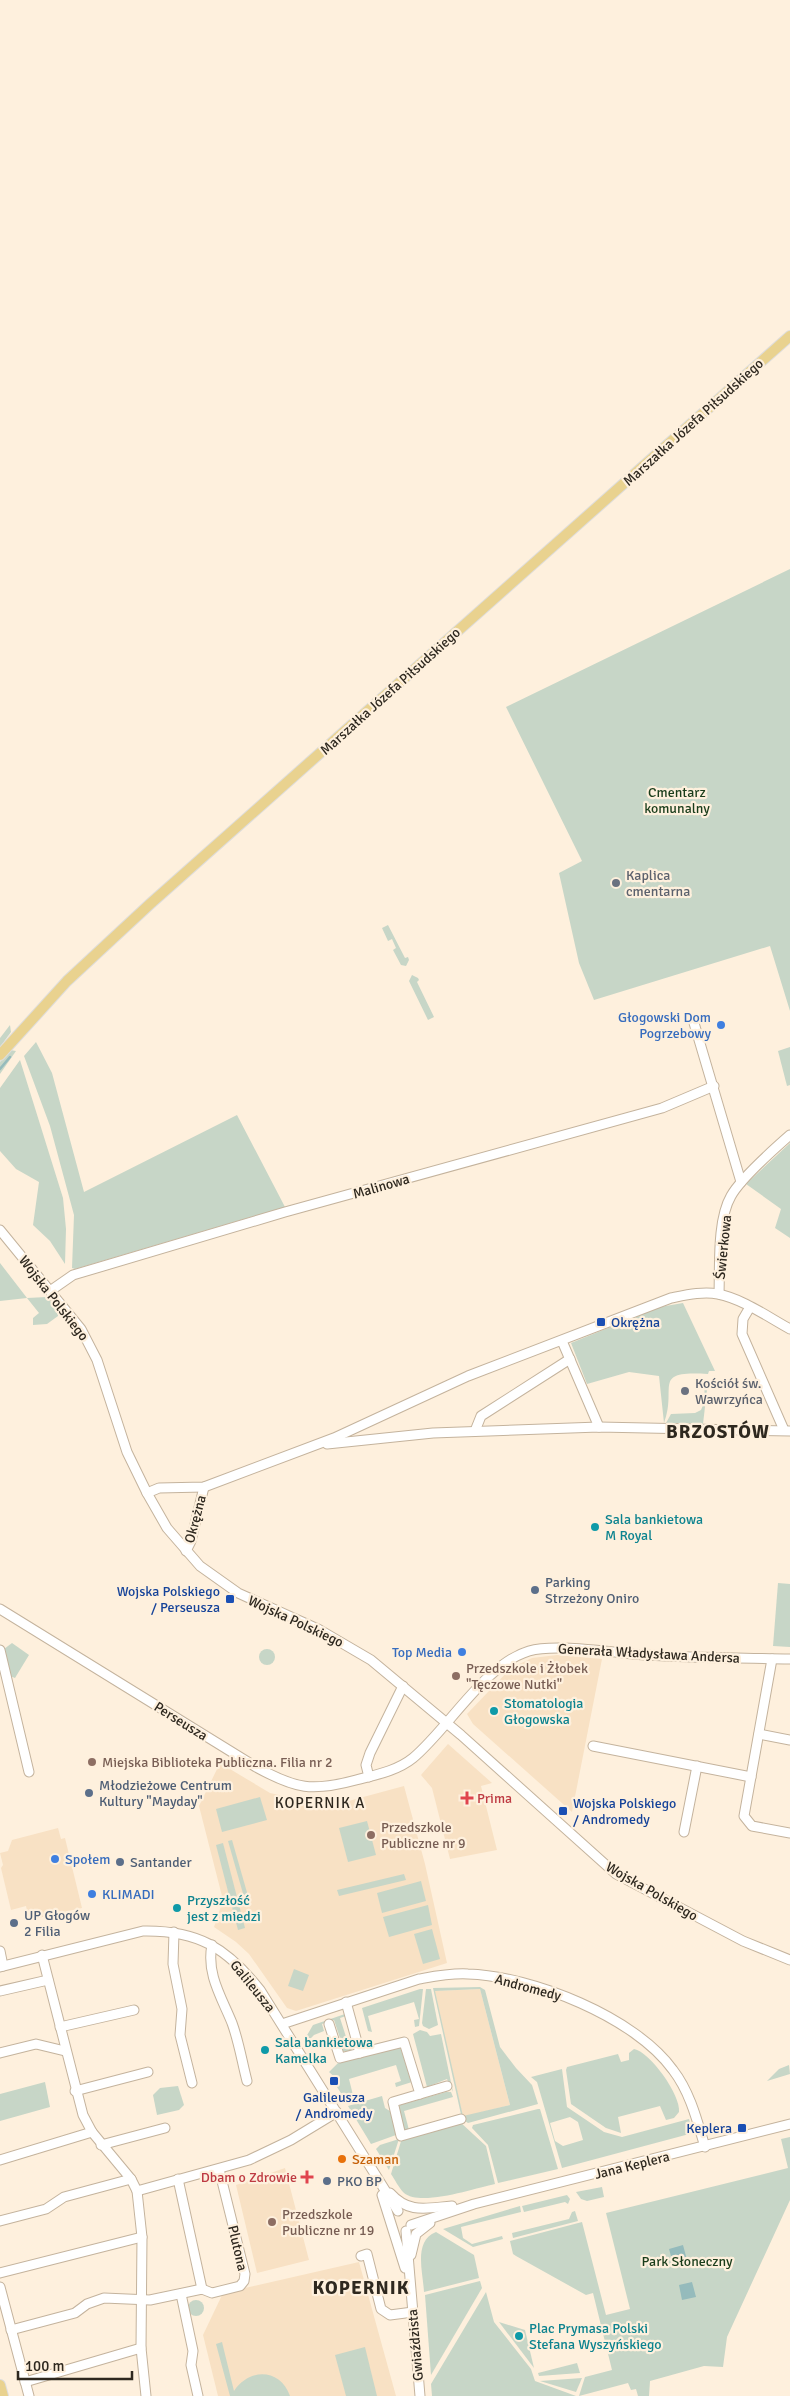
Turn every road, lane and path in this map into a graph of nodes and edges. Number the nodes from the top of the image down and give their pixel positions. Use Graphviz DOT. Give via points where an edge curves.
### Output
graph roads {
  1 [pos="790,336"];
  2 [pos="694,1023"];
  3 [pos="0,1056"];
  4 [pos="714,1086"];
  5 [pos="790,1136"];
  6 [pos="741,1182"];
  7 [pos="0,1230"];
  8 [pos="50,1290"];
  9 [pos="719,1294"];
  10 [pos="750,1307"];
  11 [pos="790,1329"];
  12 [pos="562,1341"];
  13 [pos="570,1359"];
  14 [pos="599,1427"];
  15 [pos="787,1430"];
  16 [pos="475,1431"];
  17 [pos="314,1445"];
  18 [pos="204,1487"];
  19 [pos="147,1493"];
  20 [pos="186,1551"];
  21 [pos="0,1609"];
  22 [pos="0,1650"];
  23 [pos="772,1659"];
  24 [pos="790,1659"];
  25 [pos="403,1686"];
  26 [pos="447,1724"];
  27 [pos="759,1734"];
  28 [pos="790,1740"];
  29 [pos="593,1746"];
  30 [pos="697,1766"];
  31 [pos="29,1772"];
  32 [pos="369,1776"];
  33 [pos="750,1776"];
  34 [pos="684,1832"];
  35 [pos="790,1833"];
  36 [pos="174,1932"];
  37 [pos="212,1945"];
  38 [pos="0,1951"];
  39 [pos="42,1955"];
  40 [pos="787,1961"];
  41 [pos="2,1966"];
  42 [pos="48,1980"];
  43 [pos="0,1992"];
  44 [pos="346,2002"];
  45 [pos="134,2010"];
  46 [pos="282,2024"];
  47 [pos="329,2024"];
  48 [pos="60,2028"];
  49 [pos="65,2051"];
  50 [pos="0,2053"];
  51 [pos="360,2053"];
  52 [pos="148,2072"];
  53 [pos="247,2081"];
  54 [pos="192,2083"];
  55 [pos="448,2086"];
  56 [pos="75,2090"];
  57 [pos="420,2094"];
  58 [pos="337,2112"];
  59 [pos="461,2119"];
  60 [pos="790,2124"];
  61 [pos="164,2128"];
  62 [pos="92,2132"];
  63 [pos="102,2145"];
  64 [pos="705,2146"];
  65 [pos="0,2160"];
  66 [pos="219,2169"];
  67 [pos="372,2170"];
  68 [pos="131,2179"];
  69 [pos="178,2179"];
  70 [pos="380,2183"];
  71 [pos="137,2191"];
  72 [pos="456,2207"];
  73 [pos="398,2211"];
  74 [pos="409,2215"];
  75 [pos="390,2218"];
  76 [pos="0,2220"];
  77 [pos="408,2228"];
  78 [pos="394,2230"];
  79 [pos="142,2237"];
  80 [pos="361,2256"];
  81 [pos="410,2272"];
  82 [pos="0,2273"];
  83 [pos="0,2287"];
  84 [pos="202,2288"];
  85 [pos="411,2293"];
  86 [pos="181,2294"];
  87 [pos="141,2300"];
  88 [pos="413,2312"];
  89 [pos="11,2330"];
  90 [pos="141,2348"];
  91 [pos="25,2382"];
  92 [pos="0,2385"];
  93 [pos="3,2396"];
  94 [pos="29,2396"];
  95 [pos="146,2396"];
  96 [pos="198,2396"];
  97 [pos="420,2396"];
  1 -- 3 [label="main road, Marszałka Józefa Piłsudskiego" via="150,904 67,981"];
  2 -- 4 [label="street"];
  4 -- 6 [label="street"];
  4 -- 8 [label="street, Malinowa" via="662,1108 285,1212 73,1275"];
  5 -- 6 [label="street, Świerkowa"];
  6 -- 9 [label="street, Świerkowa" via="730,1197 726,1213 720,1253"];
  7 -- 8 [label="street, Wojska Polskiego"];
  8 -- 19 [label="street, Wojska Polskiego" via="90,1345 127,1452"];
  9 -- 10 [label="street, Okrężna"];
  9 -- 12 [label="street, Okrężna" via="671,1298"];
  10 -- 11 [label="street, Okrężna"];
  10 -- 15 [label="street, Okrężna" via="743,1320 742,1334"];
  12 -- 13 [label="street"];
  12 -- 17 [label="street, Okrężna" via="468,1376"];
  13 -- 14 [label="street"];
  13 -- 16 [label="street" via="481,1416"];
  14 -- 15 [label="street, Okrężna"];
  14 -- 16 [label="street, Okrężna"];
  16 -- 17 [label="street, Okrężna"];
  17 -- 18 [label="street, Okrężna"];
  18 -- 19 [label="street, Okrężna" via="159,1488"];
  18 -- 20 [label="street, Okrężna"];
  19 -- 20 [label="street, Wojska Polskiego" via="167,1528"];
  20 -- 25 [label="street, Wojska Polskiego" via="214,1577 238,1593 346,1644"];
  21 -- 32 [label="street, Perseusza" via="281,1780 304,1787 324,1788"];
  22 -- 31 [label="street"];
  23 -- 24 [label="street, Generała Władysława Andersa"];
  23 -- 26 [label="street, Generała Władysława Andersa" via="537,1649 514,1657 503,1665"];
  23 -- 27 [label="street"];
  25 -- 26 [label="street, Wojska Polskiego"];
  25 -- 32 [label="street" via="367,1760"];
  26 -- 32 [label="street, Perseusza" via="412,1759"];
  26 -- 40 [label="street, Wojska Polskiego" via="616,1874"];
  27 -- 28 [label="street"];
  27 -- 33 [label="street"];
  29 -- 30 [label="street"];
  30 -- 33 [label="street"];
  30 -- 34 [label="street"];
  33 -- 35 [label="street" via="744,1810 746,1821 752,1826"];
  36 -- 37 [label="street, Galileusza"];
  36 -- 39 [label="street, Galileusza" via="143,1932"];
  36 -- 54 [label="street" via="173,1964 182,2009 180,2035"];
  37 -- 46 [label="street, Galileusza" via="242,1967"];
  37 -- 53 [label="street" via="210,1961 220,1999 232,2023"];
  38 -- 41 [label="street"];
  39 -- 41 [label="street, Galileusza"];
  39 -- 42 [label="street"];
  42 -- 43 [label="street"];
  42 -- 48 [label="street"];
  44 -- 46 [label="street, Andromedy"];
  44 -- 51 [label="street"];
  44 -- 64 [label="street, Andromedy" via="443,1974 468,1974 516,1982 570,1999 628,2029 659,2052 678,2077 695,2112"];
  45 -- 48 [label="street"];
  46 -- 58 [label="street, Galileusza"];
  47 -- 51 [label="street" via="340,2058"];
  48 -- 49 [label="street"];
  49 -- 50 [label="street" via="36,2044"];
  49 -- 56 [label="street"];
  51 -- 57 [label="street" via="404,2042"];
  52 -- 56 [label="street"];
  55 -- 57 [label="street"];
  56 -- 62 [label="street"];
  57 -- 59 [label="street" via="393,2102 401,2136"];
  58 -- 66 [label="street" via="250,2160"];
  58 -- 67 [label="street, Galileusza"];
  60 -- 64 [label="street, Jana Keplera"];
  61 -- 63 [label="street"];
  62 -- 63 [label="street"];
  62 -- 65 [label="street"];
  63 -- 68 [label="street"];
  64 -- 72 [label="street, Jana Keplera"];
  66 -- 69 [label="street"];
  66 -- 84 [label="street, Plutona" via="245,2274 244,2282 212,2293"];
  67 -- 70 [label="street, Galileusza"];
  67 -- 75 [label="street, Galileusza"];
  68 -- 71 [label="street"];
  68 -- 76 [label="street" via="64,2198 46,2209"];
  69 -- 71 [label="street"];
  69 -- 84 [label="street"];
  70 -- 72 [label="street, Jana Keplera" via="413,2209"];
  70 -- 73 [label="street, Galileusza"];
  71 -- 79 [label="street"];
  72 -- 74 [label="street, Jana Keplera"];
  72 -- 77 [label="street, Jana Keplera"];
  72 -- 81 [label="street, Jana Keplera" via="416,2234"];
  73 -- 74 [label="street"];
  73 -- 75 [label="street"];
  74 -- 77 [label="street"];
  75 -- 78 [label="street" via="390,2227"];
  77 -- 78 [label="street" via="402,2233"];
  77 -- 81 [label="street, Gwiaździsta"];
  78 -- 85 [label="street, Gwiaździsta"];
  79 -- 82 [label="street"];
  79 -- 87 [label="street"];
  80 -- 88 [label="street" via="367,2254 381,2309 390,2315"];
  81 -- 85 [label="street, Gwiaździsta"];
  83 -- 89 [label="street"];
  84 -- 86 [label="street, Plutona"];
  85 -- 88 [label="street, Gwiaździsta"];
  86 -- 87 [label="street, Plutona"];
  86 -- 96 [label="street"];
  87 -- 89 [label="street, Plutona" via="99,2299 75,2313"];
  87 -- 90 [label="street"];
  88 -- 97 [label="street, Gwiaździsta"];
  89 -- 91 [label="street"];
  90 -- 91 [label="street"];
  90 -- 95 [label="street"];
  91 -- 94 [label="street"];
  92 -- 93 [label="main road"];
}
